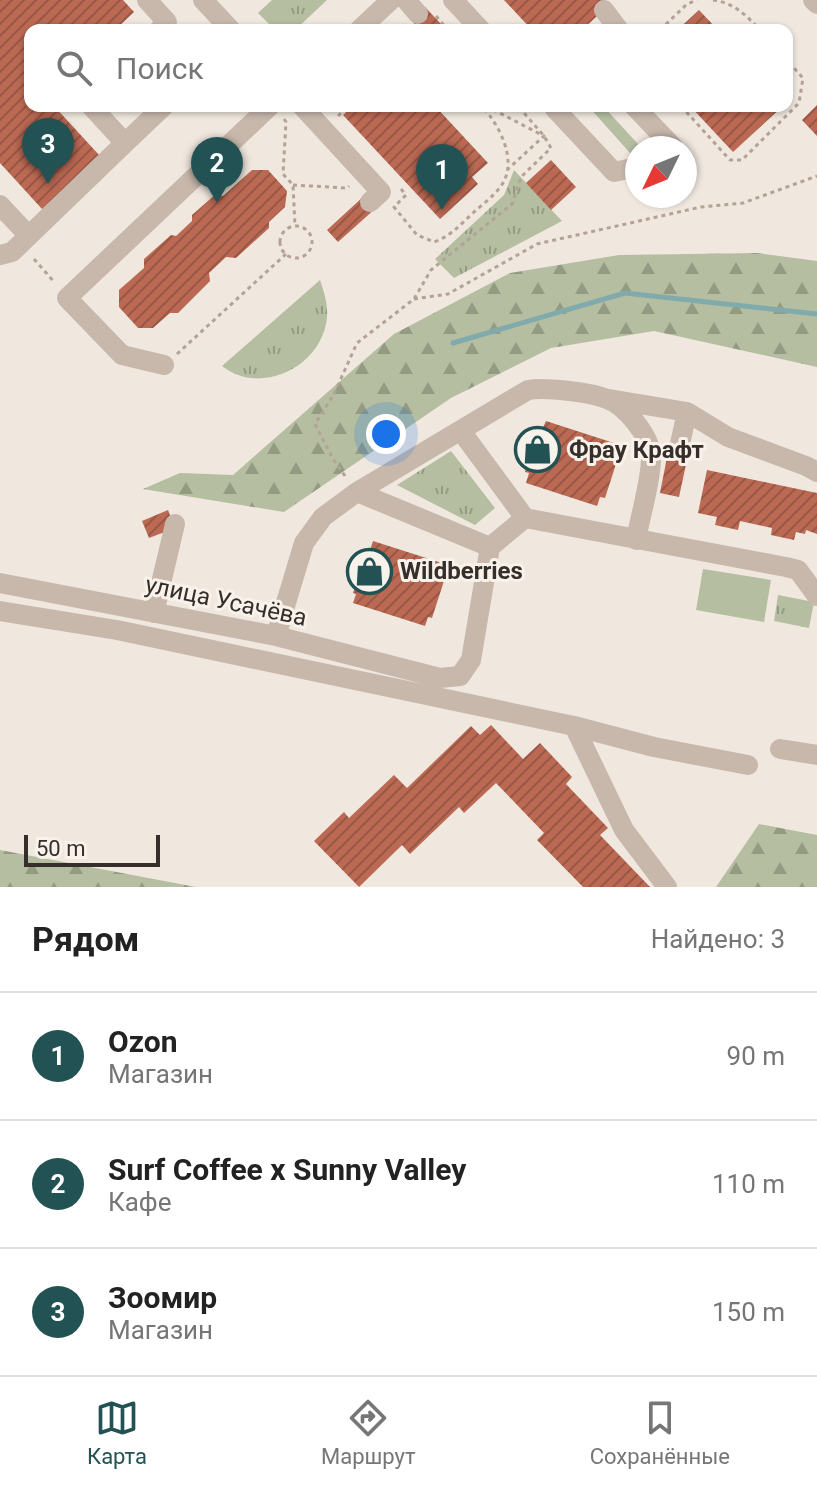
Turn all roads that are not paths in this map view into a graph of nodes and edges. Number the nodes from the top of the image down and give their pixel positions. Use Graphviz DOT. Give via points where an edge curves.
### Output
graph roads {
  1 [pos="147,0"];
  2 [pos="203,0"];
  3 [pos="391,0"];
  4 [pos="453,0"];
  5 [pos="604,10"];
  6 [pos="165,24"];
  7 [pos="225,24"];
  8 [pos="365,24"];
  9 [pos="475,24"];
  10 [pos="614,24"];
  11 [pos="97,112"];
  12 [pos="158,112"];
  13 [pos="264,112"];
  14 [pos="307,112"];
  15 [pos="560,112"];
  16 [pos="640,112"];
  17 [pos="663,136"];
  18 [pos="125,143"];
  19 [pos="625,170"];
  20 [pos="386,197"];
  21 [pos="0,205"];
  22 [pos="25,240"];
  23 [pos="0,255"];
  24 [pos="164,365"];
  25 [pos="609,399"];
  26 [pos="687,412"];
  27 [pos="461,431"];
  28 [pos="680,444"];
  29 [pos="817,472"];
  30 [pos="357,492"];
  31 [pos="525,518"];
  32 [pos="175,524"];
  33 [pos="636,540"];
  34 [pos="490,547"];
  35 [pos="0,583"];
  36 [pos="817,596"];
  37 [pos="0,611"];
  38 [pos="154,613"];
  39 [pos="276,636"];
  40 [pos="574,726"];
  41 [pos="780,749"];
  42 [pos="817,755"];
  43 [pos="748,765"];
  44 [pos="667,887"];
  1 -- 6 [label="street"];
  2 -- 7 [label="street"];
  3 -- 8 [label="street"];
  4 -- 9 [label="street"];
  5 -- 10 [label="street"];
  11 -- 18 [label="street"];
  12 -- 18 [label="street"];
  13 -- 24 [label="street" via="67,298 122,355"];
  14 -- 20 [label="street"];
  15 -- 19 [label="street" via="614,172"];
  16 -- 17 [label="street"];
  18 -- 22 [label="street"];
  21 -- 22 [label="street"];
  22 -- 23 [label="street"];
  25 -- 26 [label="street"];
  25 -- 27 [label="street" via="528,390"];
  25 -- 33 [label="street" via="647,438 651,457"];
  26 -- 28 [label="street"];
  26 -- 29 [label="street" via="728,437"];
  27 -- 30 [label="street"];
  27 -- 31 [label="street"];
  30 -- 34 [label="street"];
  30 -- 39 [label="street" via="323,517 304,543"];
  31 -- 33 [label="street"];
  31 -- 34 [label="street"];
  32 -- 38 [label="street"];
  33 -- 36 [label="street" via="798,570"];
  34 -- 39 [label="street, улица Усачёва" via="471,660 460,676 440,678"];
  35 -- 38 [label="street, улица Усачёва"];
  37 -- 40 [label="street" via="117,630"];
  38 -- 39 [label="street, улица Усачёва"];
  40 -- 43 [label="street"];
  40 -- 44 [label="street" via="624,830"];
  41 -- 42 [label="street"];
}
